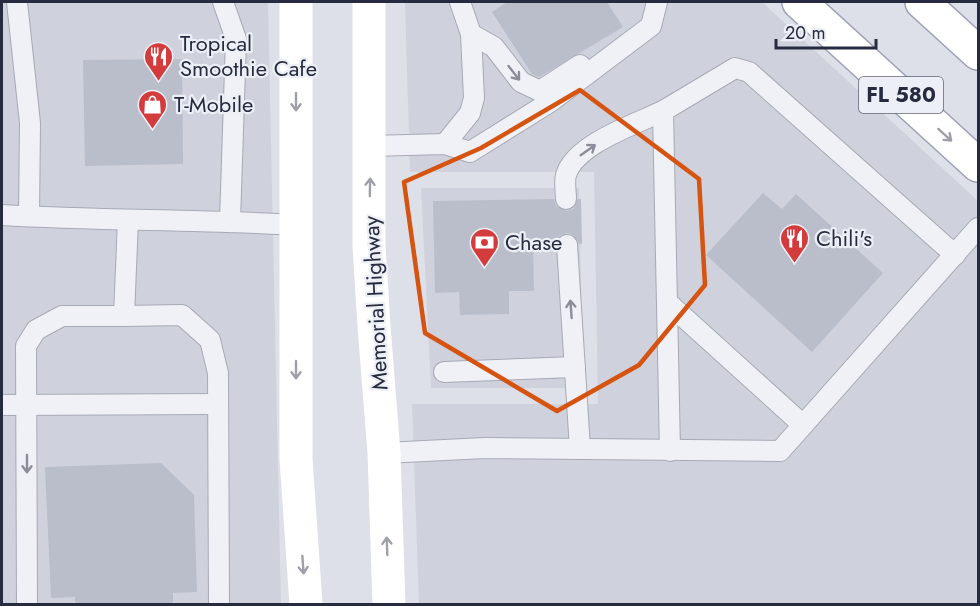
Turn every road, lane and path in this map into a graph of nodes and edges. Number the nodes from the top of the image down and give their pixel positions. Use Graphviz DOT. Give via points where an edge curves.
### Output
graph roads {
  1 [pos="17,2"];
  2 [pos="223,2"];
  3 [pos="296,2"];
  4 [pos="369,2"];
  5 [pos="460,2"];
  6 [pos="657,2"];
  7 [pos="799,2"];
  8 [pos="921,2"];
  9 [pos="651,27"];
  10 [pos="471,34"];
  11 [pos="978,53"];
  12 [pos="663,111"];
  13 [pos="445,144"];
  14 [pos="370,146"];
  15 [pos="978,165"];
  16 [pos="566,199"];
  17 [pos="2,214"];
  18 [pos="28,216"];
  19 [pos="128,220"];
  20 [pos="230,221"];
  21 [pos="296,225"];
  22 [pos="978,228"];
  23 [pos="567,245"];
  24 [pos="955,255"];
  25 [pos="668,302"];
  26 [pos="124,316"];
  27 [pos="575,367"];
  28 [pos="444,372"];
  29 [pos="218,404"];
  30 [pos="2,405"];
  31 [pos="28,405"];
  32 [pos="803,425"];
  33 [pos="580,449"];
  34 [pos="670,451"];
  35 [pos="384,453"];
  36 [pos="27,604"];
  37 [pos="219,604"];
  38 [pos="306,604"];
  39 [pos="389,604"];
  1 -- 18 [label="lane" via="30,123"];
  2 -- 20 [label="lane" via="236,39"];
  3 -- 21 [label="main road, one-way"];
  4 -- 14 [label="main road, Memorial Highway"];
  5 -- 10 [label="lane"];
  6 -- 9 [label="lane"];
  7 -- 15 [label="main road, FL 580, one-way"];
  8 -- 11 [label="main road"];
  10 -- 9 [label="lane, one-way" via="494,47 521,82 540,91 627,34"];
  9 -- 13 [label="lane" via="550,102 470,152"];
  10 -- 13 [label="lane" via="474,98 470,113"];
  16 -- 12 [label="lane, one-way" via="566,176 585,150"];
  12 -- 24 [label="lane" via="735,68 749,72"];
  12 -- 25 [label="lane"];
  13 -- 14 [label="lane"];
  35 -- 14 [label="main road, Memorial Highway, one-way" via="369,246"];
  17 -- 18 [label="lane"];
  18 -- 19 [label="lane"];
  19 -- 20 [label="lane"];
  19 -- 26 [label="lane"];
  20 -- 21 [label="lane"];
  21 -- 38 [label="main road, one-way" via="296,459"];
  22 -- 24 [label="lane"];
  27 -- 23 [label="lane, one-way"];
  24 -- 32 [label="lane"];
  25 -- 32 [label="lane"];
  25 -- 34 [label="lane"];
  26 -- 29 [label="lane" via="182,315 210,340 218,373"];
  26 -- 31 [label="lane" via="62,316 36,330 26,346"];
  27 -- 28 [label="lane"];
  27 -- 33 [label="lane"];
  29 -- 31 [label="lane"];
  29 -- 37 [label="lane"];
  30 -- 31 [label="lane"];
  31 -- 36 [label="lane, one-way"];
  32 -- 34 [label="lane" via="780,451"];
  33 -- 34 [label="lane"];
  33 -- 35 [label="lane"];
  39 -- 35 [label="main road, Memorial Highway, one-way"];
}
